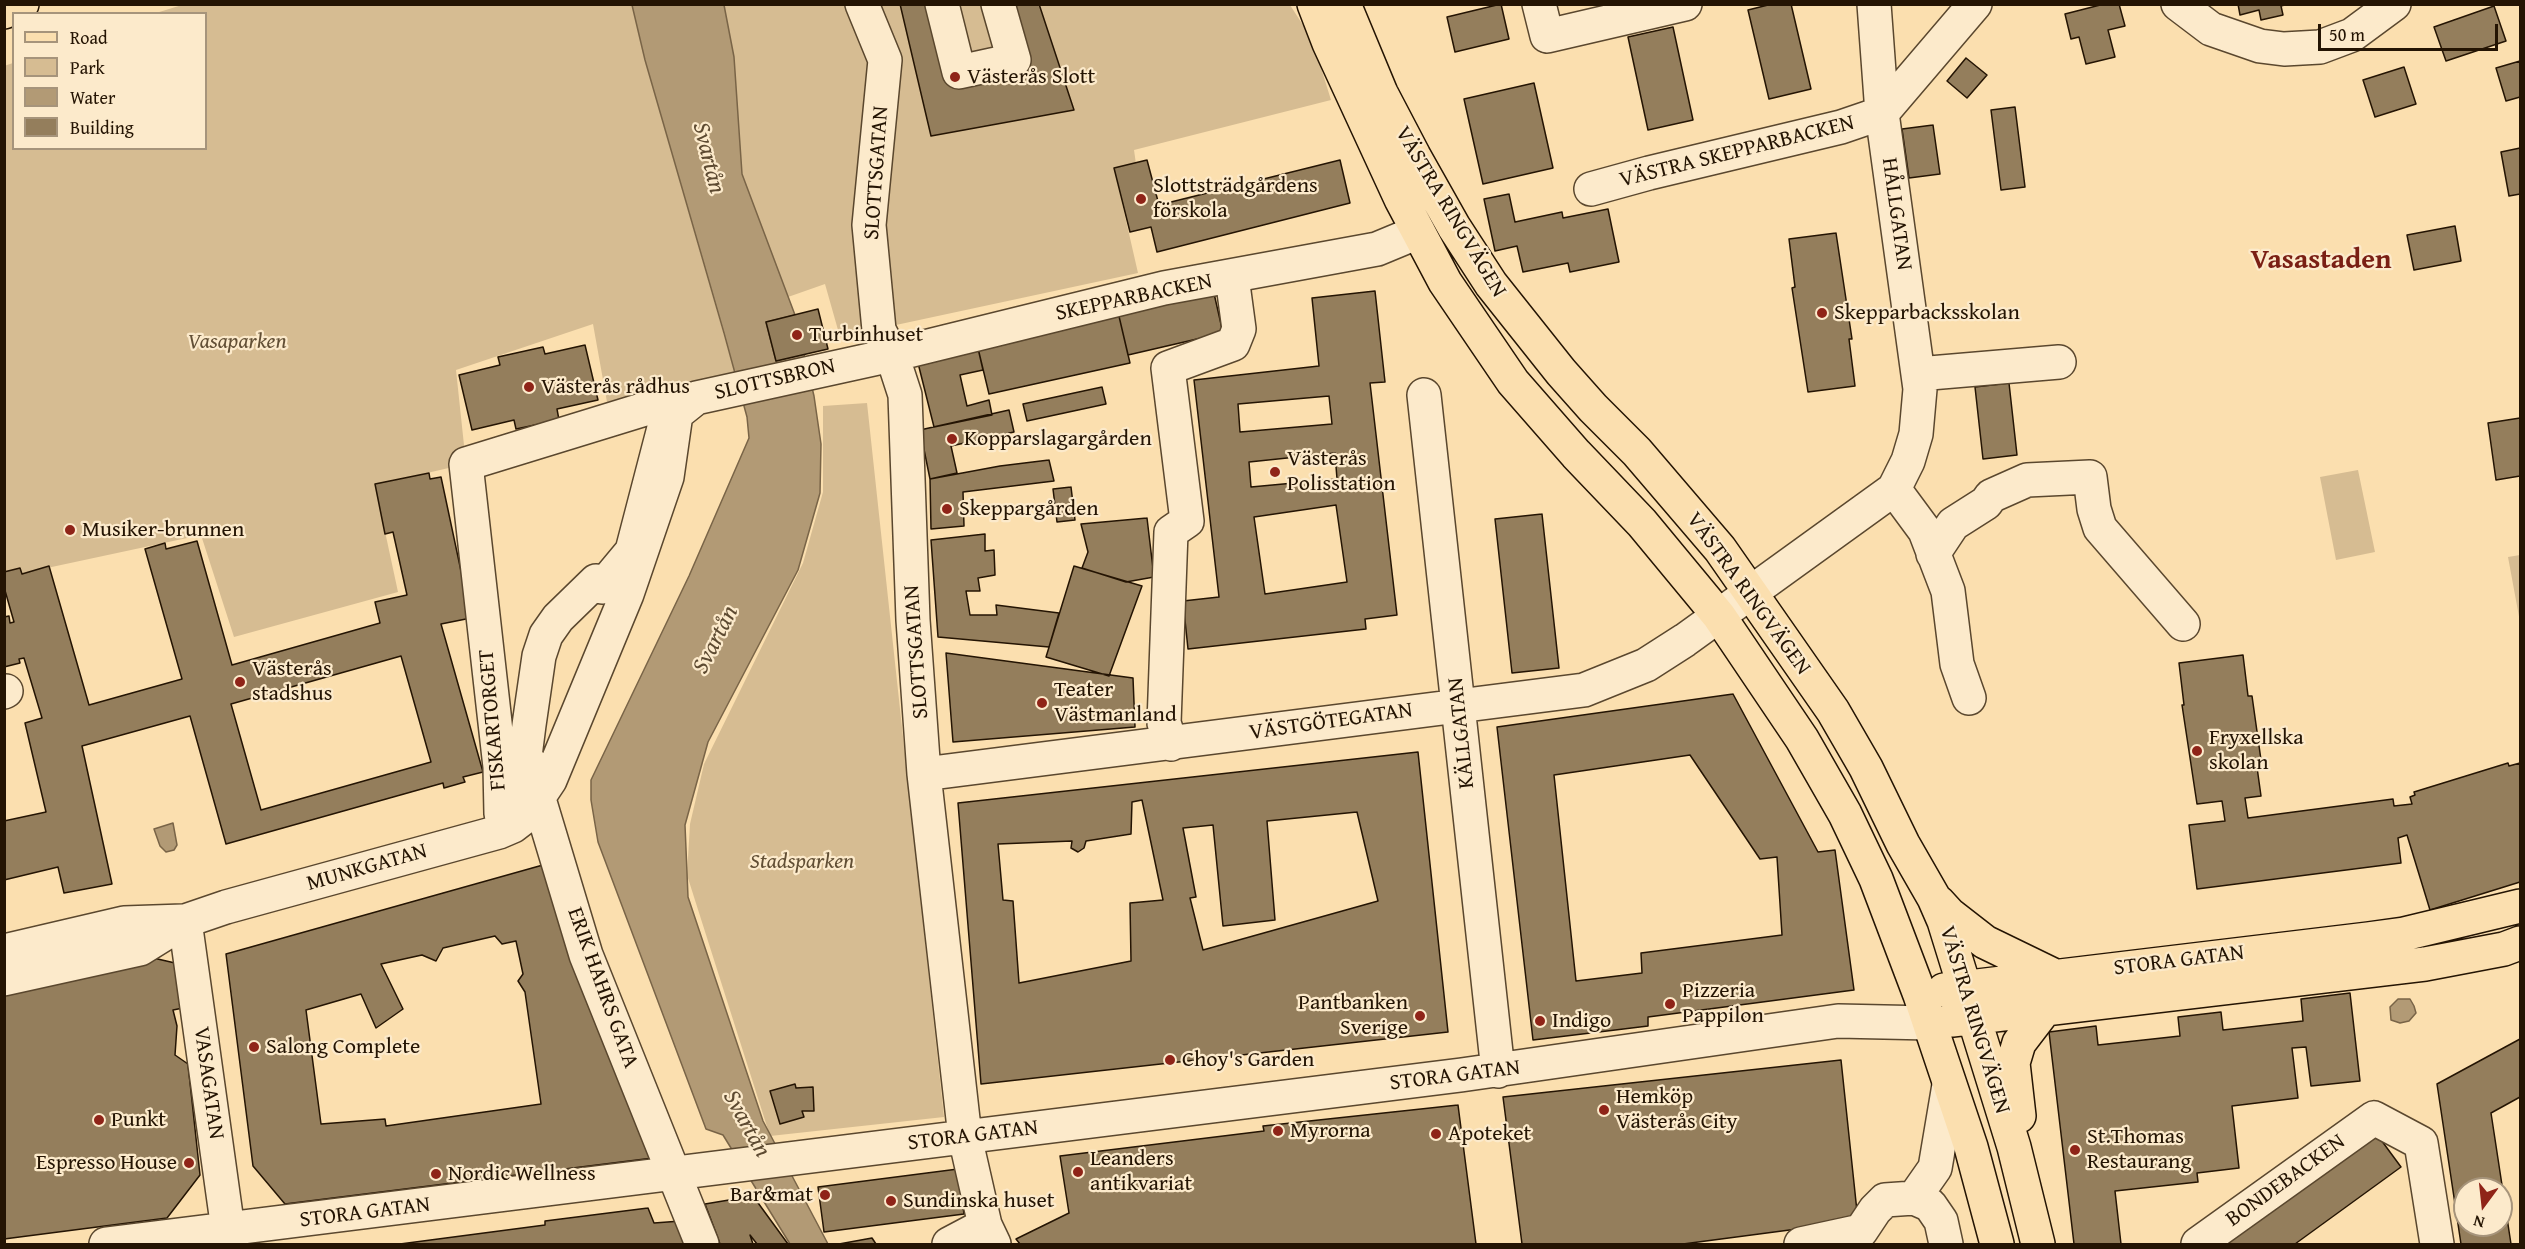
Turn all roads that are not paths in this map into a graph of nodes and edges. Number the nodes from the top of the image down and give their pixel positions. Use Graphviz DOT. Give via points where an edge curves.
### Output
graph roads {
  1 [pos="22,4"];
  2 [pos="862,4"];
  3 [pos="942,4"];
  4 [pos="998,4"];
  5 [pos="1314,4"];
  6 [pos="1344,4"];
  7 [pos="1539,4"];
  8 [pos="1685,4"];
  9 [pos="1874,4"];
  10 [pos="1975,4"];
  11 [pos="2178,4"];
  12 [pos="2394,4"];
  13 [pos="4,12"];
  14 [pos="1882,113"];
  15 [pos="1591,189"];
  16 [pos="1418,232"];
  17 [pos="1232,277"];
  18 [pos="892,355"];
  19 [pos="2059,362"];
  20 [pos="1918,374"];
  21 [pos="1424,395"];
  22 [pos="673,414"];
  23 [pos="1894,489"];
  24 [pos="1933,554"];
  25 [pos="1752,592"];
  26 [pos="1719,616"];
  27 [pos="2183,624"];
  28 [pos="1970,698"];
  29 [pos="1459,705"];
  30 [pos="1171,744"];
  31 [pos="924,774"];
  32 [pos="539,799"];
  33 [pos="1934,898"];
  34 [pos="2520,906"];
  35 [pos="185,921"];
  36 [pos="2520,943"];
  37 [pos="4,951"];
  38 [pos="2057,977"];
  39 [pos="4,979"];
  40 [pos="1946,1002"];
  41 [pos="2045,1009"];
  42 [pos="1498,1071"];
  43 [pos="1949,1085"];
  44 [pos="965,1137"];
  45 [pos="2014,1146"];
  46 [pos="674,1173"];
  47 [pos="1914,1198"];
  48 [pos="990,1235"];
  49 [pos="229,1237"];
  50 [pos="106,1245"];
  51 [pos="702,1245"];
  52 [pos="949,1245"];
  53 [pos="1801,1245"];
  54 [pos="1946,1245"];
  55 [pos="1997,1245"];
  56 [pos="2038,1245"];
  57 [pos="2198,1245"];
  58 [pos="2437,1245"];
  1 -- 13 [label="main road"];
  2 -- 18 [label="street, SLOTTSGATAN" via="885,60 869,225 879,330"];
  3 -- 4 [label="street" via="959,72 1014,60"];
  5 -- 16 [label="main road, VÄSTRA RINGVÄGEN"];
  6 -- 25 [label="main road, VÄSTRA RINGVÄGEN" via="1408,146 1491,284 1561,372 1713,540"];
  7 -- 8 [label="street" via="1547,36"];
  9 -- 14 [label="street, HÅLLGATAN"];
  10 -- 14 [label="street"];
  11 -- 12 [label="street" via="2211,29 2260,46 2284,49 2320,47 2352,35"];
  14 -- 15 [label="street, VÄSTRA SKEPPARBACKEN" via="1849,125"];
  14 -- 20 [label="street, HÅLLGATAN"];
  16 -- 17 [label="street, SKEPPARBACKEN" via="1377,249"];
  16 -- 26 [label="main road, VÄSTRA RINGVÄGEN" via="1445,282 1513,382 1642,523"];
  17 -- 18 [label="street, SKEPPARBACKEN" via="1164,288"];
  17 -- 30 [label="street" via="1239,329 1233,344 1168,368 1187,521 1171,532 1164,723"];
  18 -- 22 [label="street, SLOTTSBRON" via="696,398"];
  18 -- 31 [label="street, SLOTTSGATAN" via="905,395 913,620"];
  19 -- 20 [label="street"];
  20 -- 23 [label="street, HÅLLGATAN" via="1920,405 1916,434"];
  21 -- 29 [label="street, KÄLLGATAN"];
  22 -- 22 [label="street, FISKARTORGET" via="466,464 500,767 501,814 525,798 532,765 524,764 528,725 546,636 558,618 596,581 602,587 632,550"];
  22 -- 32 [label="street, FISKARTORGET" via="667,477 627,594"];
  23 -- 24 [label="street" via="1924,531"];
  23 -- 25 [label="street, HÅLLGATAN"];
  24 -- 27 [label="street" via="1953,524 1991,496 2027,480 2090,477 2100,528"];
  24 -- 28 [label="street" via="1948,591 1957,664"];
  25 -- 26 [label="street, HÅLLGATAN"];
  25 -- 33 [label="main road, VÄSTRA RINGVÄGEN" via="1833,711"];
  26 -- 29 [label="street, VÄSTGÖTEGATAN" via="1646,665 1584,690"];
  26 -- 40 [label="main road, VÄSTRA RINGVÄGEN" via="1802,739 1857,840 1872,842"];
  29 -- 30 [label="street, VÄSTGÖTEGATAN"];
  29 -- 42 [label="street, KÄLLGATAN"];
  30 -- 31 [label="street, VÄSTGÖTEGATAN"];
  31 -- 44 [label="street, SLOTTSGATAN"];
  32 -- 35 [label="street, MUNKGATAN" via="526,816 499,832"];
  32 -- 46 [label="street, ERIK HAHRS GATA" via="586,956"];
  33 -- 38 [label="main road" via="1984,942"];
  33 -- 40 [label="main road, VÄSTRA RINGVÄGEN"];
  34 -- 38 [label="main road, STORA GATAN" via="2368,939"];
  35 -- 37 [label="street, MUNKGATAN" via="124,923"];
  35 -- 39 [label="street, MUNKGATAN" via="140,949"];
  35 -- 49 [label="street, VASAGATAN"];
  36 -- 41 [label="main road, STORA GATAN" via="2425,964"];
  38 -- 40 [label="main road, STORA GATAN"];
  40 -- 41 [label="main road, STORA GATAN"];
  40 -- 42 [label="street, STORA GATAN"];
  40 -- 43 [label="main road, VÄSTRA RINGVÄGEN"];
  40 -- 45 [label="main road, VÄSTRA RINGVÄGEN"];
  40 -- 45 [label="main road" via="1993,1134"];
  41 -- 45 [label="main road" via="2019,1043 2013,1063 2020,1132"];
  42 -- 44 [label="street, STORA GATAN"];
  43 -- 47 [label="street" via="1935,1168"];
  43 -- 55 [label="main road, VÄSTRA RINGVÄGEN" via="1971,1147"];
  44 -- 46 [label="street, STORA GATAN"];
  44 -- 48 [label="street, SLOTTSGATAN"];
  45 -- 56 [label="main road, VÄSTRA RINGVÄGEN"];
  46 -- 49 [label="street, STORA GATAN"];
  46 -- 51 [label="street, ERIK HAHRS GATA"];
  47 -- 53 [label="street" via="1886,1200 1861,1232"];
  47 -- 54 [label="street" via="1930,1205 1941,1221"];
  48 -- 52 [label="street"];
  49 -- 50 [label="street, STORA GATAN"];
  57 -- 58 [label="street, BONDEBACKEN" via="2374,1118 2421,1143"];
}
